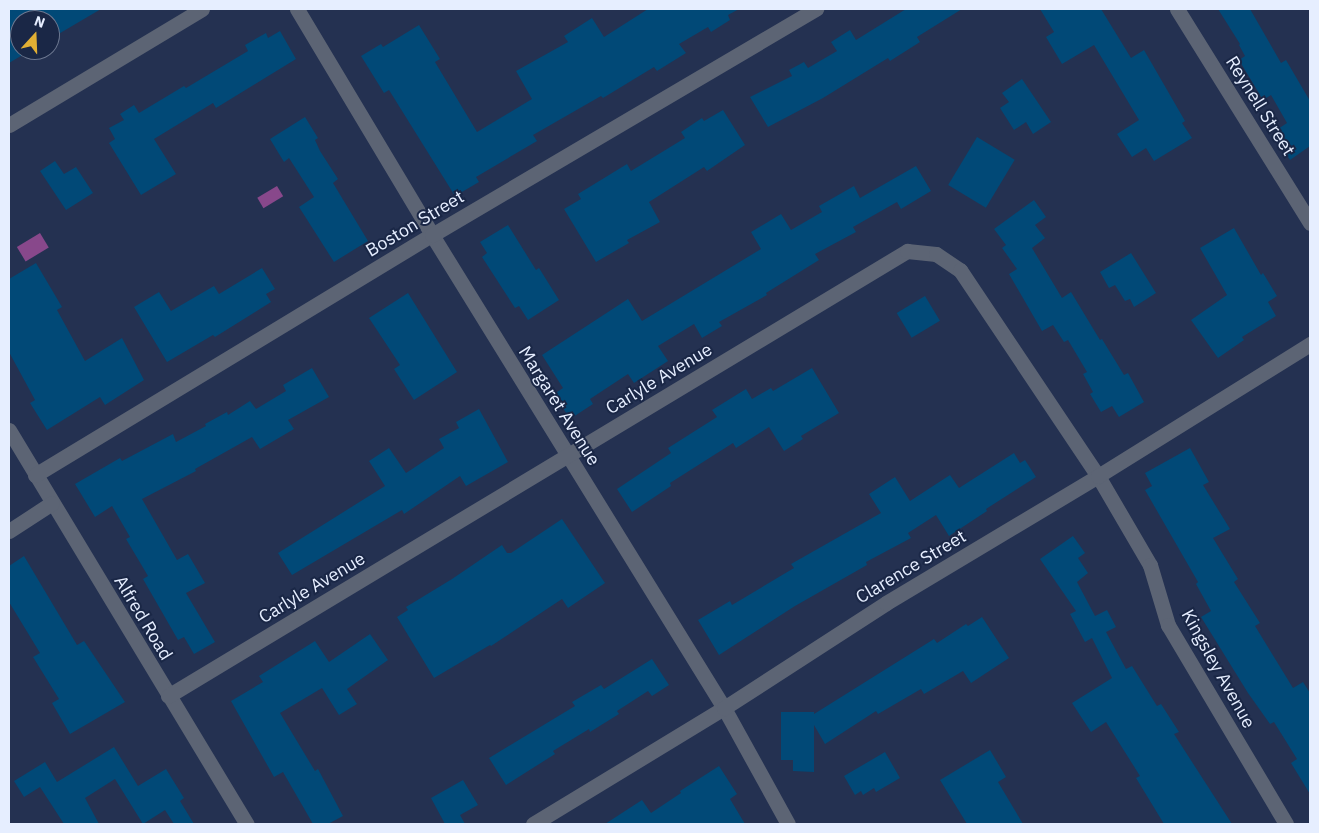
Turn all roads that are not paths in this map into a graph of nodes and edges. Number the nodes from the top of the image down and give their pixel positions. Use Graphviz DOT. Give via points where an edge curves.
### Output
graph roads {
  1 [pos="202,9"];
  2 [pos="297,9"];
  3 [pos="816,9"];
  4 [pos="1177,9"];
  5 [pos="9,125"];
  6 [pos="1306,204"];
  7 [pos="1310,223"];
  8 [pos="432,235"];
  9 [pos="1310,344"];
  10 [pos="9,430"];
  11 [pos="568,456"];
  12 [pos="35,475"];
  13 [pos="1098,476"];
  14 [pos="52,503"];
  15 [pos="9,530"];
  16 [pos="168,696"];
  17 [pos="724,708"];
  18 [pos="248,824"];
  19 [pos="533,824"];
  20 [pos="788,824"];
  21 [pos="1286,824"];
  1 -- 5 [label="street"];
  2 -- 8 [label="street, Margaret Avenue"];
  3 -- 8 [label="street, Boston Street"];
  4 -- 6 [label="street, Reynell Street"];
  6 -- 7 [label="street, Reynell Street"];
  8 -- 11 [label="street, Margaret Avenue"];
  8 -- 12 [label="street, Boston Street"];
  9 -- 13 [label="street, Clarence Street"];
  10 -- 12 [label="street, Alfred Road"];
  11 -- 13 [label="street, Carlyle Avenue" via="907,251 936,254 960,270"];
  11 -- 16 [label="street, Carlyle Avenue"];
  11 -- 17 [label="street, Margaret Avenue"];
  12 -- 14 [label="street, Alfred Road"];
  13 -- 17 [label="street, Clarence Street" via="886,603"];
  13 -- 21 [label="street, Kingsley Avenue" via="1150,565 1168,625"];
  14 -- 15 [label="street"];
  14 -- 16 [label="street, Alfred Road"];
  16 -- 18 [label="street, Alfred Road"];
  17 -- 19 [label="street, Clarence Street"];
  17 -- 20 [label="street, Margaret Avenue"];
}
